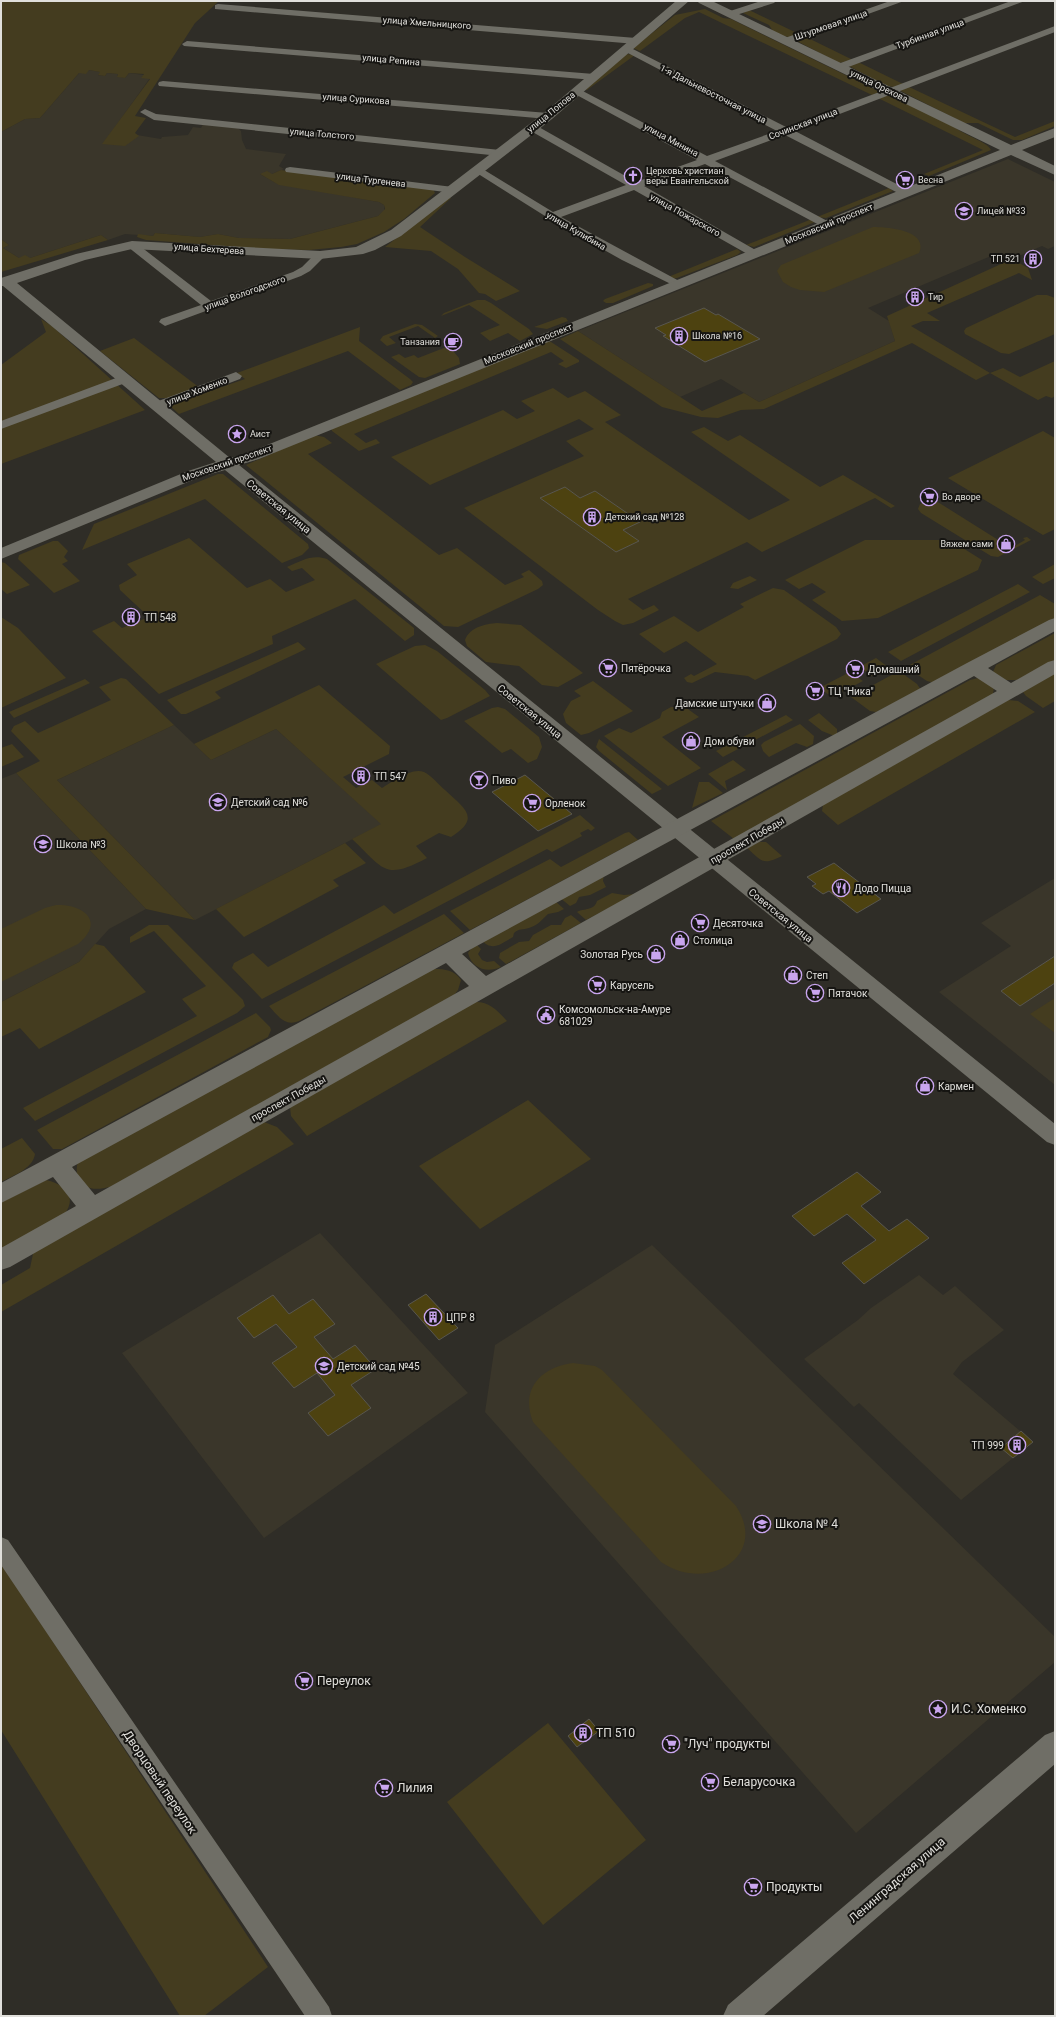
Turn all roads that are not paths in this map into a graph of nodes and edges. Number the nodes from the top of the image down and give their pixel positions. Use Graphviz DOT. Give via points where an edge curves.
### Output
graph roads {
  1 [pos="683,1"];
  2 [pos="703,1"];
  3 [pos="771,1"];
  4 [pos="899,1"];
  5 [pos="1020,1"];
  6 [pos="218,7"];
  7 [pos="730,14"];
  8 [pos="1055,29"];
  9 [pos="785,41"];
  10 [pos="187,44"];
  11 [pos="632,45"];
  12 [pos="839,67"];
  13 [pos="594,77"];
  14 [pos="163,84"];
  15 [pos="577,91"];
  16 [pos="889,91"];
  17 [pos="145,112"];
  18 [pos="548,116"];
  19 [pos="533,128"];
  20 [pos="786,131"];
  21 [pos="1055,132"];
  22 [pos="1012,150"];
  23 [pos="500,153"];
  24 [pos="707,159"];
  25 [pos="290,170"];
  26 [pos="478,170"];
  27 [pos="1055,171"];
  28 [pos="633,186"];
  29 [pos="453,190"];
  30 [pos="906,193"];
  31 [pos="550,216"];
  32 [pos="415,219"];
  33 [pos="827,225"];
  34 [pos="132,245"];
  35 [pos="755,254"];
  36 [pos="320,256"];
  37 [pos="3,283"];
  38 [pos="678,284"];
  39 [pos="210,306"];
  40 [pos="165,322"];
  41 [pos="236,376"];
  42 [pos="124,379"];
  43 [pos="157,406"];
  44 [pos="1,425"];
  45 [pos="227,464"];
  46 [pos="1,554"];
  47 [pos="1055,624"];
  48 [pos="1055,666"];
  49 [pos="974,667"];
  50 [pos="1010,691"];
  51 [pos="675,828"];
  52 [pos="713,860"];
  53 [pos="447,952"];
  54 [pos="484,988"];
  55 [pos="1055,1136"];
  56 [pos="56,1164"];
  57 [pos="1,1194"];
  58 [pos="92,1208"];
  59 [pos="1,1260"];
  60 [pos="1,1547"];
  61 [pos="1055,1745"];
  62 [pos="320,2016"];
  63 [pos="740,2016"];
  1 -- 11 [label="street, улица Попова"];
  2 -- 7 [label="street, улица Орехова"];
  3 -- 7 [label="street"];
  4 -- 9 [label="street, Штурмовая улица"];
  5 -- 12 [label="street, Турбинная улица"];
  6 -- 11 [label="street, улица Хмельницкого"];
  7 -- 9 [label="street, улица Орехова"];
  8 -- 16 [label="street, Сочинская улица"];
  9 -- 12 [label="street, улица Орехова"];
  10 -- 13 [label="street, улица Репина"];
  11 -- 13 [label="street, улица Попова"];
  11 -- 20 [label="street, 1-я Дальневосточная улица"];
  12 -- 16 [label="street, улица Орехова"];
  13 -- 15 [label="street, улица Попова"];
  14 -- 18 [label="street, улица Сурикова"];
  15 -- 18 [label="street, улица Попова"];
  15 -- 24 [label="street, улица Минина"];
  16 -- 20 [label="street, Сочинская улица"];
  16 -- 22 [label="street, улица Орехова"];
  17 -- 23 [label="street, улица Толстого" via="154,117"];
  18 -- 19 [label="street, улица Попова"];
  19 -- 23 [label="street, улица Попова"];
  19 -- 28 [label="street, улица Пожарского"];
  20 -- 24 [label="street, Сочинская улица"];
  20 -- 30 [label="street, 1-я Дальневосточная улица"];
  21 -- 22 [label="street, Московский проспект"];
  22 -- 27 [label="street, улица Орехова"];
  22 -- 30 [label="street, Московский проспект"];
  23 -- 26 [label="street, улица Попова"];
  24 -- 28 [label="street, Сочинская улица"];
  24 -- 33 [label="street, улица Минина"];
  25 -- 29 [label="street, улица Тургенева"];
  26 -- 29 [label="street, улица Попова"];
  26 -- 31 [label="street, улица Кулибина"];
  28 -- 31 [label="street, Сочинская улица"];
  28 -- 35 [label="street, улица Пожарского"];
  29 -- 32 [label="street, улица Попова"];
  30 -- 33 [label="street, Московский проспект"];
  31 -- 38 [label="street, улица Кулибина" via="622,257"];
  32 -- 36 [label="street, улица Бехтерева" via="370,247"];
  33 -- 35 [label="street, Московский проспект"];
  34 -- 36 [label="street, улица Бехтерева"];
  34 -- 37 [label="street, улица Бехтерева" via="81,257"];
  34 -- 39 [label="street"];
  35 -- 38 [label="street, Московский проспект"];
  36 -- 39 [label="street, улица Вологодского" via="298,274"];
  37 -- 42 [label="street, Советская улица"];
  38 -- 45 [label="street, Московский проспект" via="253,456"];
  39 -- 40 [label="street, улица Вологодского"];
  41 -- 43 [label="street, улица Хоменко"];
  42 -- 43 [label="street, Советская улица"];
  42 -- 44 [label="street"];
  43 -- 45 [label="street, Советская улица"];
  45 -- 46 [label="street, Московский проспект" via="194,474"];
  45 -- 51 [label="street, Советская улица"];
  47 -- 49 [label="main road"];
  48 -- 50 [label="main road, проспект Победы"];
  49 -- 50 [label="main road"];
  49 -- 51 [label="main road"];
  50 -- 52 [label="main road, проспект Победы"];
  51 -- 52 [label="street, Советская улица"];
  51 -- 53 [label="main road"];
  52 -- 54 [label="main road, проспект Победы"];
  52 -- 55 [label="street, Советская улица"];
  53 -- 54 [label="main road"];
  53 -- 56 [label="main road"];
  54 -- 58 [label="main road, проспект Победы"];
  56 -- 57 [label="main road"];
  56 -- 58 [label="main road"];
  58 -- 59 [label="main road, проспект Победы"];
  60 -- 62 [label="street, Дворцовый переулок"];
  61 -- 63 [label="main road, Ленинградская улица"];
}
